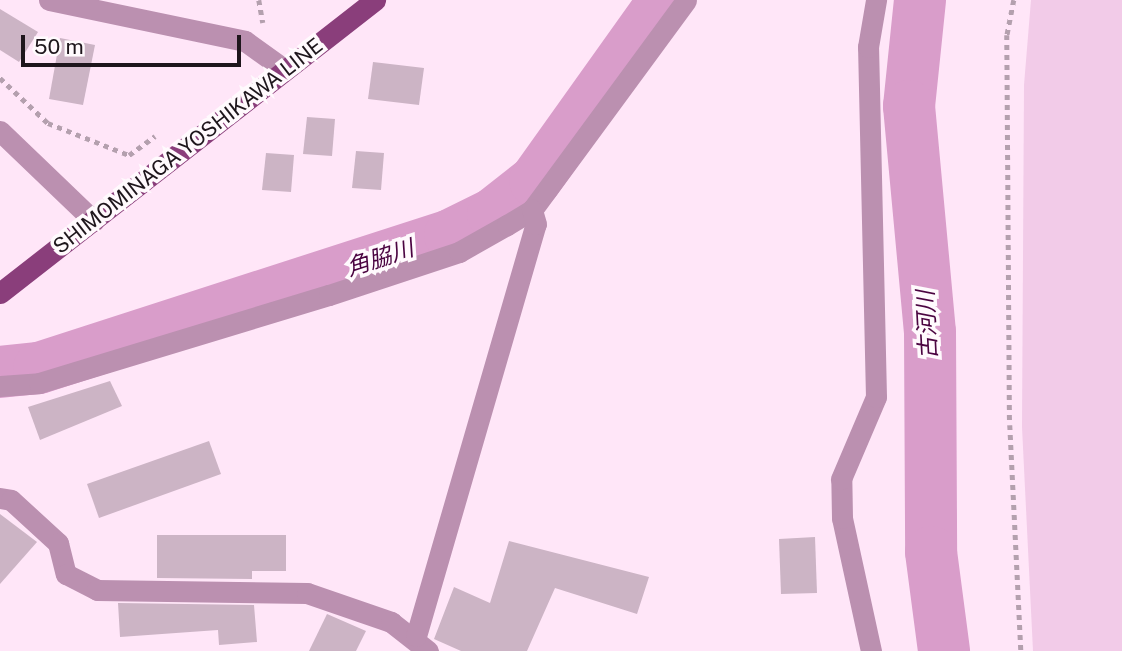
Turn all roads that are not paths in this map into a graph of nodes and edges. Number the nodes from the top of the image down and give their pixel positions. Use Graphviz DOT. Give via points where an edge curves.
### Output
graph roads {
  1 [pos="49,0"];
  2 [pos="375,0"];
  3 [pos="686,0"];
  4 [pos="876,0"];
  5 [pos="284,69"];
  6 [pos="0,131"];
  7 [pos="532,211"];
  8 [pos="94,221"];
  9 [pos="0,293"];
  10 [pos="0,386"];
  11 [pos="0,498"];
  12 [pos="422,643"];
  13 [pos="871,651"];
  1 -- 5 [label="street" via="245,41"];
  2 -- 5 [label="main road, SHIMOMINAGA YOSHIKAWA LINE"];
  3 -- 7 [label="street"];
  4 -- 13 [label="street" via="868,47 876,397 841,479 842,518"];
  5 -- 8 [label="main road, SHIMOMINAGA YOSHIKAWA LINE"];
  6 -- 8 [label="street"];
  7 -- 10 [label="street" via="459,252 39,383"];
  7 -- 12 [label="street" via="536,224"];
  8 -- 9 [label="main road, SHIMOMINAGA YOSHIKAWA LINE"];
  11 -- 12 [label="street" via="10,500 58,543 66,574 97,590 307,593"];
}
